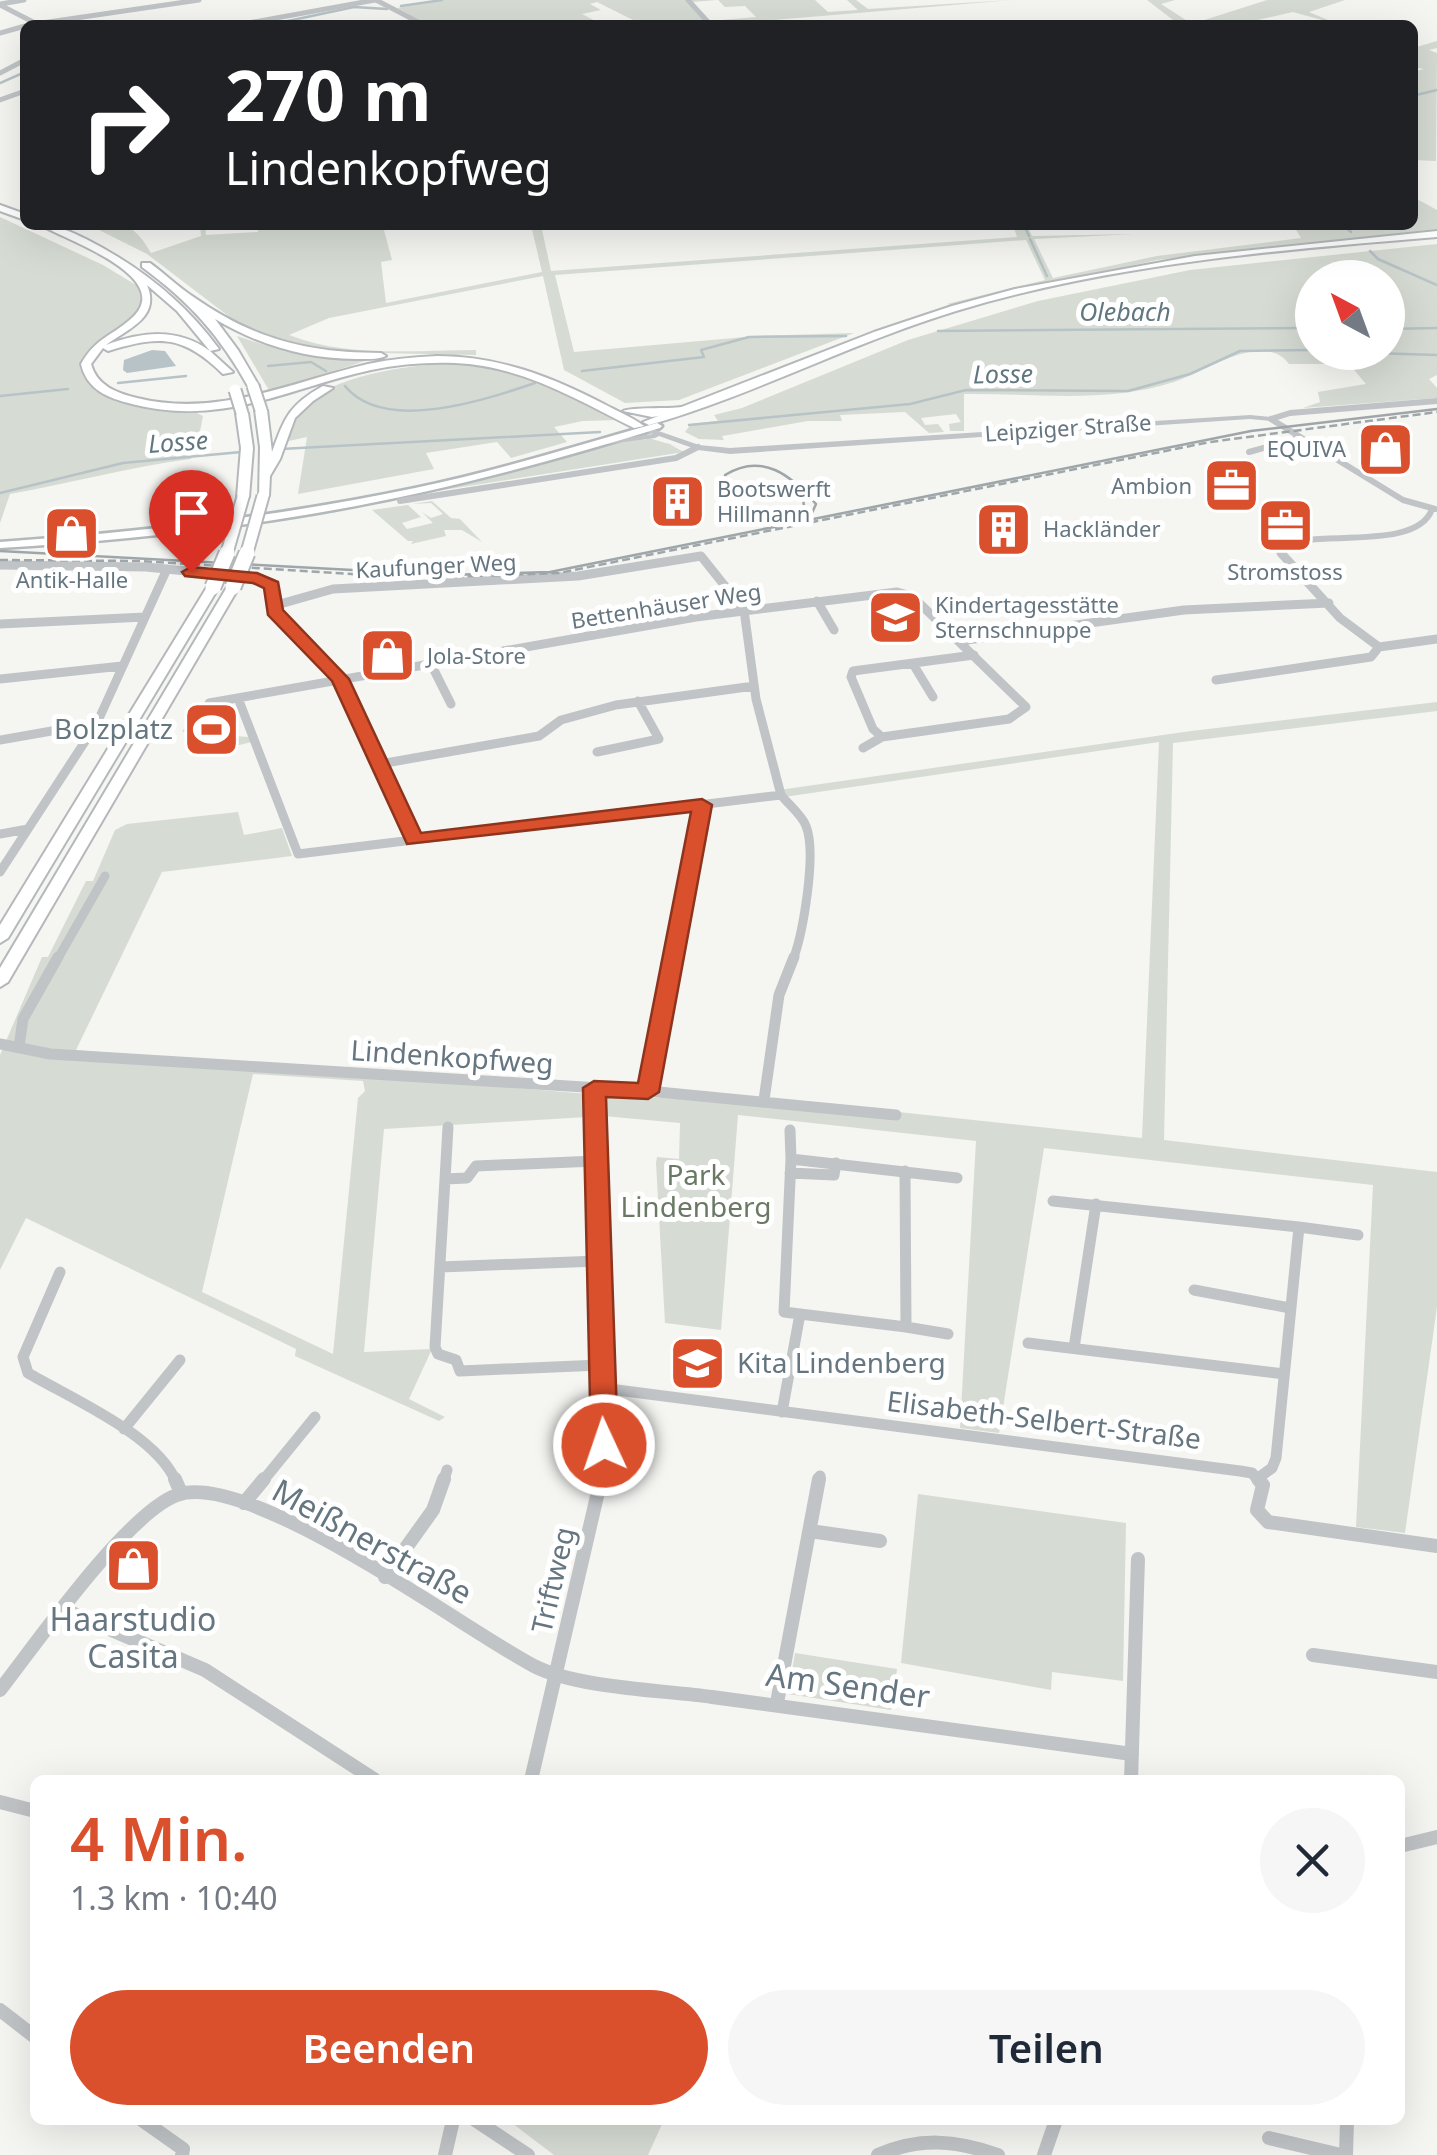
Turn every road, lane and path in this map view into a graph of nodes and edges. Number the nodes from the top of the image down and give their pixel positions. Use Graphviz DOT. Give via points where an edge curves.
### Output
graph roads {
  1 [pos="24,0"];
  2 [pos="199,0"];
  3 [pos="376,0"];
  4 [pos="688,0"];
  5 [pos="0,4"];
  6 [pos="24,20"];
  7 [pos="65,20"];
  8 [pos="265,20"];
  9 [pos="414,20"];
  10 [pos="706,20"];
  11 [pos="55,230"];
  12 [pos="79,230"];
  13 [pos="1437,235"];
  14 [pos="135,272"];
  15 [pos="190,299"];
  16 [pos="449,358"];
  17 [pos="227,372"];
  18 [pos="1437,400"];
  19 [pos="683,410"];
  20 [pos="629,411"];
  21 [pos="1271,419"];
  22 [pos="648,426"];
  23 [pos="664,437"];
  24 [pos="1299,438"];
  25 [pos="608,442"];
  26 [pos="692,446"];
  27 [pos="1249,452"];
  28 [pos="269,466"];
  29 [pos="400,501"];
  30 [pos="338,505"];
  31 [pos="1435,510"];
  32 [pos="0,545"];
  33 [pos="0,566"];
  34 [pos="165,574"];
  35 [pos="817,601"];
  36 [pos="1329,603"];
  37 [pos="273,606"];
  38 [pos="744,610"];
  39 [pos="145,617"];
  40 [pos="0,624"];
  41 [pos="834,630"];
  42 [pos="1437,639"];
  43 [pos="960,641"];
  44 [pos="1379,647"];
  45 [pos="974,656"];
  46 [pos="431,664"];
  47 [pos="913,664"];
  48 [pos="122,666"];
  49 [pos="0,679"];
  50 [pos="340,679"];
  51 [pos="1216,680"];
  52 [pos="754,686"];
  53 [pos="932,697"];
  54 [pos="238,698"];
  55 [pos="638,701"];
  56 [pos="210,702"];
  57 [pos="450,704"];
  58 [pos="97,723"];
  59 [pos="882,737"];
  60 [pos="0,740"];
  61 [pos="862,748"];
  62 [pos="597,752"];
  63 [pos="380,764"];
  64 [pos="781,795"];
  65 [pos="702,805"];
  66 [pos="29,828"];
  67 [pos="0,834"];
  68 [pos="414,840"];
  69 [pos="0,872"];
  70 [pos="106,876"];
  71 [pos="0,938"];
  72 [pos="0,982"];
  73 [pos="3,1044"];
  74 [pos="18,1047"];
  75 [pos="594,1088"];
  76 [pos="648,1092"];
  77 [pos="764,1100"];
  78 [pos="896,1116"];
  79 [pos="448,1127"];
  80 [pos="790,1130"];
  81 [pos="596,1161"];
  82 [pos="791,1166"];
  83 [pos="905,1171"];
  84 [pos="957,1178"];
  85 [pos="445,1180"];
  86 [pos="1053,1201"];
  87 [pos="1096,1204"];
  88 [pos="1299,1227"];
  89 [pos="1358,1235"];
  90 [pos="598,1262"];
  91 [pos="440,1267"];
  92 [pos="60,1272"];
  93 [pos="1194,1290"];
  94 [pos="1290,1308"];
  95 [pos="800,1314"];
  96 [pos="906,1327"];
  97 [pos="948,1334"];
  98 [pos="1028,1344"];
  99 [pos="1074,1348"];
  100 [pos="180,1360"];
  101 [pos="600,1365"];
  102 [pos="1284,1374"];
  103 [pos="602,1388"];
  104 [pos="782,1412"];
  105 [pos="315,1418"];
  106 [pos="124,1429"];
  107 [pos="447,1470"];
  108 [pos="820,1476"];
  109 [pos="1258,1478"];
  110 [pos="181,1493"];
  111 [pos="244,1504"];
  112 [pos="810,1530"];
  113 [pos="880,1541"];
  114 [pos="1437,1546"];
  115 [pos="1138,1559"];
  116 [pos="385,1577"];
  117 [pos="66,1610"];
  118 [pos="1313,1654"];
  119 [pos="1437,1672"];
  120 [pos="556,1676"];
  121 [pos="0,1690"];
  122 [pos="777,1703"];
  123 [pos="1132,1754"];
  124 [pos="368,1775"];
  125 [pos="532,1775"];
  126 [pos="1131,1775"];
  127 [pos="0,1802"];
  128 [pos="30,1810"];
  129 [pos="1437,1837"];
  130 [pos="1405,1845"];
  131 [pos="0,2010"];
  132 [pos="30,2032"];
  133 [pos="149,2125"];
  134 [pos="452,2125"];
  135 [pos="483,2125"];
  136 [pos="1054,2125"];
  137 [pos="1347,2125"];
  138 [pos="1269,2138"];
  139 [pos="182,2155"];
  140 [pos="445,2155"];
  141 [pos="528,2155"];
  142 [pos="878,2155"];
  143 [pos="998,2155"];
  144 [pos="1044,2155"];
  145 [pos="1344,2155"];
  1 -- 5 [label="street"];
  2 -- 7 [label="street"];
  3 -- 8 [label="street"];
  3 -- 9 [label="street"];
  4 -- 10 [label="street"];
  5 -- 6 [label="street"];
  11 -- 14 [label="highway"];
  12 -- 15 [label="highway" via="136,259"];
  13 -- 19 [label="highway" via="1258,249 1059,282 870,336"];
  13 -- 22 [label="highway" via="1227,258 1064,286 910,328"];
  14 -- 16 [label="highway" via="148,294 146,310 94,348 86,364 97,385 130,400 226,406 366,367"];
  14 -- 17 [label="highway" via="183,311"];
  15 -- 16 [label="highway" via="243,334 283,348"];
  15 -- 28 [label="highway, bridge" via="226,338 253,386"];
  16 -- 17 [label="highway" via="364,366 268,397 204,406 126,396 101,384 92,368 96,356 112,346 162,337 197,344"];
  16 -- 20 [label="highway" via="534,366"];
  16 -- 22 [label="highway" via="540,375"];
  16 -- 28 [label="highway" via="332,386 299,406"];
  17 -- 71 [label="highway, bridge" via="246,436 235,534 212,588"];
  18 -- 21 [label="street, Leipziger Straße"];
  19 -- 20 [label="highway"];
  19 -- 22 [label="highway"];
  20 -- 22 [label="highway"];
  21 -- 24 [label="street"];
  21 -- 26 [label="street, Leipziger Straße" via="748,450"];
  22 -- 23 [label="street, Leipziger Straße"];
  22 -- 25 [label="main road"];
  22 -- 26 [label="street, Leipziger Straße"];
  22 -- 30 [label="main road"];
  23 -- 25 [label="street"];
  23 -- 26 [label="street, Leipziger Straße"];
  24 -- 27 [label="street"];
  24 -- 31 [label="street" via="1403,500"];
  25 -- 30 [label="main road" via="441,488"];
  26 -- 29 [label="street, Leipziger Straße" via="676,458"];
  28 -- 72 [label="highway, bridge" via="233,587"];
  30 -- 32 [label="main road" via="158,534"];
  31 -- 36 [label="street" via="1411,532 1279,545"];
  33 -- 34 [label="street" via="146,567"];
  34 -- 37 [label="street" via="257,578 272,586"];
  34 -- 39 [label="street"];
  35 -- 38 [label="street, Bettenhäuser Weg"];
  35 -- 41 [label="street"];
  35 -- 43 [label="street, Bettenhäuser Weg" via="908,594"];
  36 -- 43 [label="street" via="1184,610"];
  36 -- 44 [label="street"];
  37 -- 38 [label="street, Kaufunger Weg" via="333,589 578,576 701,556"];
  37 -- 50 [label="street"];
  38 -- 46 [label="street, Bettenhäuser Weg"];
  38 -- 52 [label="street"];
  39 -- 40 [label="street"];
  39 -- 48 [label="street"];
  42 -- 44 [label="street"];
  43 -- 45 [label="street"];
  44 -- 51 [label="street" via="1371,657"];
  45 -- 47 [label="street"];
  45 -- 59 [label="street" via="1023,701 1023,712 985,724"];
  46 -- 50 [label="street, Bettenhäuser Weg"];
  46 -- 57 [label="street"];
  47 -- 53 [label="street"];
  47 -- 59 [label="street" via="851,676"];
  48 -- 49 [label="street"];
  48 -- 58 [label="street"];
  50 -- 54 [label="street, Bettenhäuser Weg"];
  50 -- 63 [label="street"];
  52 -- 55 [label="street"];
  52 -- 64 [label="street"];
  54 -- 56 [label="street, Bettenhäuser Weg"];
  54 -- 68 [label="street" via="298,854"];
  55 -- 62 [label="street" via="660,739"];
  55 -- 63 [label="street" via="561,720 540,736"];
  58 -- 60 [label="street"];
  58 -- 66 [label="street"];
  59 -- 61 [label="street"];
  63 -- 68 [label="street"];
  64 -- 65 [label="street"];
  64 -- 77 [label="street" via="806,825 809,852 800,941 778,995"];
  65 -- 68 [label="street"];
  65 -- 76 [label="street"];
  66 -- 67 [label="street"];
  66 -- 69 [label="street"];
  70 -- 74 [label="street" via="23,1019"];
  73 -- 74 [label="street, Lindenkopfweg"];
  74 -- 75 [label="street, Lindenkopfweg"];
  75 -- 76 [label="street, Lindenkopfweg"];
  75 -- 81 [label="street, Triftweg"];
  76 -- 77 [label="street, Lindenkopfweg"];
  77 -- 78 [label="street, Lindenkopfweg"];
  79 -- 85 [label="street"];
  80 -- 82 [label="street"];
  81 -- 85 [label="street" via="476,1166 470,1176"];
  81 -- 90 [label="street, Triftweg"];
  82 -- 83 [label="street"];
  82 -- 95 [label="street" via="784,1312"];
  83 -- 84 [label="street"];
  83 -- 96 [label="street"];
  85 -- 91 [label="street"];
  86 -- 87 [label="street"];
  87 -- 88 [label="street"];
  87 -- 99 [label="street"];
  88 -- 89 [label="street"];
  88 -- 94 [label="street"];
  90 -- 91 [label="street"];
  90 -- 101 [label="street, Triftweg"];
  91 -- 101 [label="street" via="436,1351 456,1360 460,1370"];
  92 -- 106 [label="street" via="23,1357 28,1373"];
  93 -- 94 [label="street"];
  94 -- 102 [label="street"];
  95 -- 96 [label="street"];
  95 -- 104 [label="street"];
  96 -- 97 [label="street"];
  98 -- 99 [label="street"];
  99 -- 102 [label="street"];
  100 -- 106 [label="street"];
  101 -- 103 [label="street, Triftweg"];
  102 -- 109 [label="street" via="1276,1458"];
  103 -- 104 [label="street, Elisabeth-Selbert-Straße"];
  103 -- 120 [label="street, Triftweg" via="600,1484"];
  104 -- 109 [label="street, Elisabeth-Selbert-Straße"];
  105 -- 111 [label="street"];
  106 -- 110 [label="street" via="168,1462"];
  107 -- 116 [label="street" via="433,1510"];
  108 -- 112 [label="street"];
  109 -- 114 [label="street" via="1263,1495 1257,1510 1268,1522"];
  110 -- 111 [label="street, Meißnerstraße" via="210,1491"];
  110 -- 117 [label="street" via="147,1512"];
  111 -- 116 [label="street, Meißnerstraße" via="303,1528"];
  112 -- 113 [label="street"];
  112 -- 122 [label="street"];
  115 -- 123 [label="street"];
  116 -- 120 [label="street, Meißnerstraße"];
  117 -- 121 [label="street"];
  117 -- 124 [label="street" via="205,1670"];
  118 -- 119 [label="street"];
  120 -- 122 [label="street, Am Sender"];
  120 -- 125 [label="street, Triftweg"];
  122 -- 123 [label="street, Am Sender"];
  123 -- 126 [label="street"];
  127 -- 128 [label="street"];
  129 -- 130 [label="street"];
  131 -- 132 [label="street"];
  133 -- 139 [label="street" via="183,2149"];
  134 -- 140 [label="street"];
  135 -- 141 [label="street"];
  136 -- 144 [label="street"];
  137 -- 145 [label="street"];
  138 -- 145 [label="street"];
  142 -- 143 [label="street" via="934,2138"];
}
